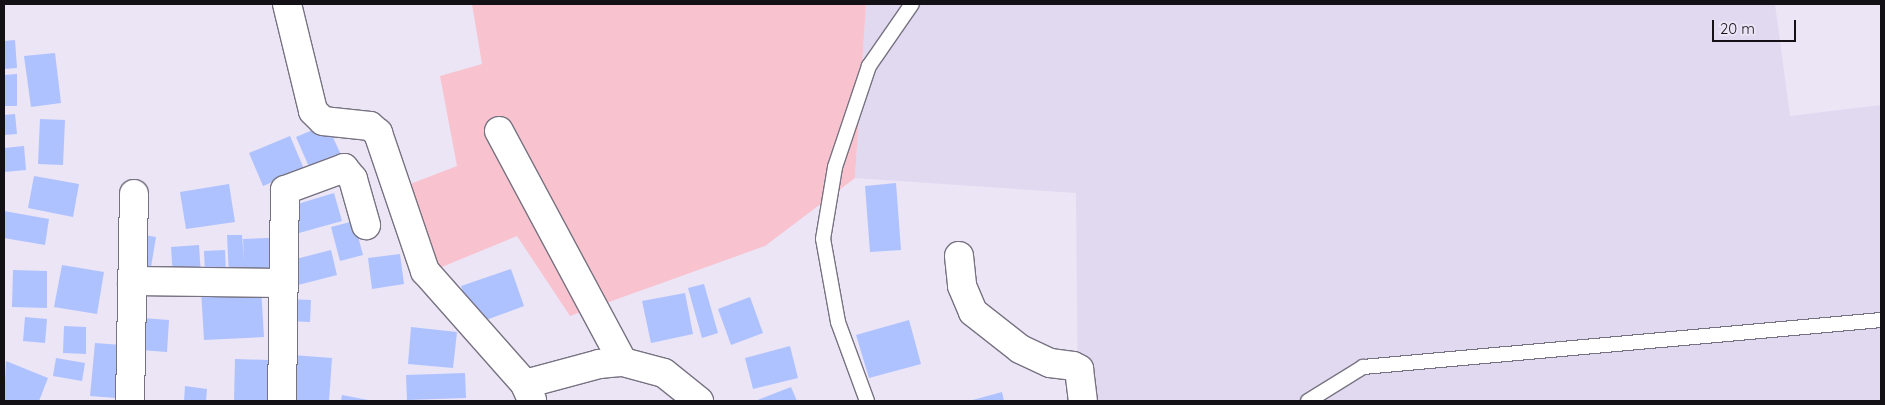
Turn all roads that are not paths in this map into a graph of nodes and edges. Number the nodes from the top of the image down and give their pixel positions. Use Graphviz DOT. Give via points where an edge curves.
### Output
graph roads {
  1 [pos="287,4"];
  2 [pos="912,4"];
  3 [pos="499,132"];
  4 [pos="134,194"];
  5 [pos="366,225"];
  6 [pos="959,256"];
  7 [pos="132,281"];
  8 [pos="284,283"];
  9 [pos="1881,320"];
  10 [pos="623,362"];
  11 [pos="529,393"];
  12 [pos="130,401"];
  13 [pos="282,401"];
  14 [pos="699,401"];
  15 [pos="867,401"];
  16 [pos="1083,401"];
  17 [pos="1308,401"];
  1 -- 11 [label="street" via="313,111 323,121 370,126 378,133 425,271"];
  2 -- 15 [label="lane" via="870,66 835,168 823,239 838,322"];
  3 -- 10 [label="street"];
  4 -- 7 [label="street"];
  5 -- 8 [label="street" via="352,180 344,168 285,190"];
  6 -- 16 [label="street" via="962,286 973,312 1020,348 1050,363 1079,369"];
  7 -- 8 [label="street"];
  7 -- 12 [label="street"];
  8 -- 13 [label="street"];
  9 -- 17 [label="lane" via="1363,367"];
  10 -- 11 [label="street" via="598,364"];
  10 -- 14 [label="street" via="664,373"];
}
